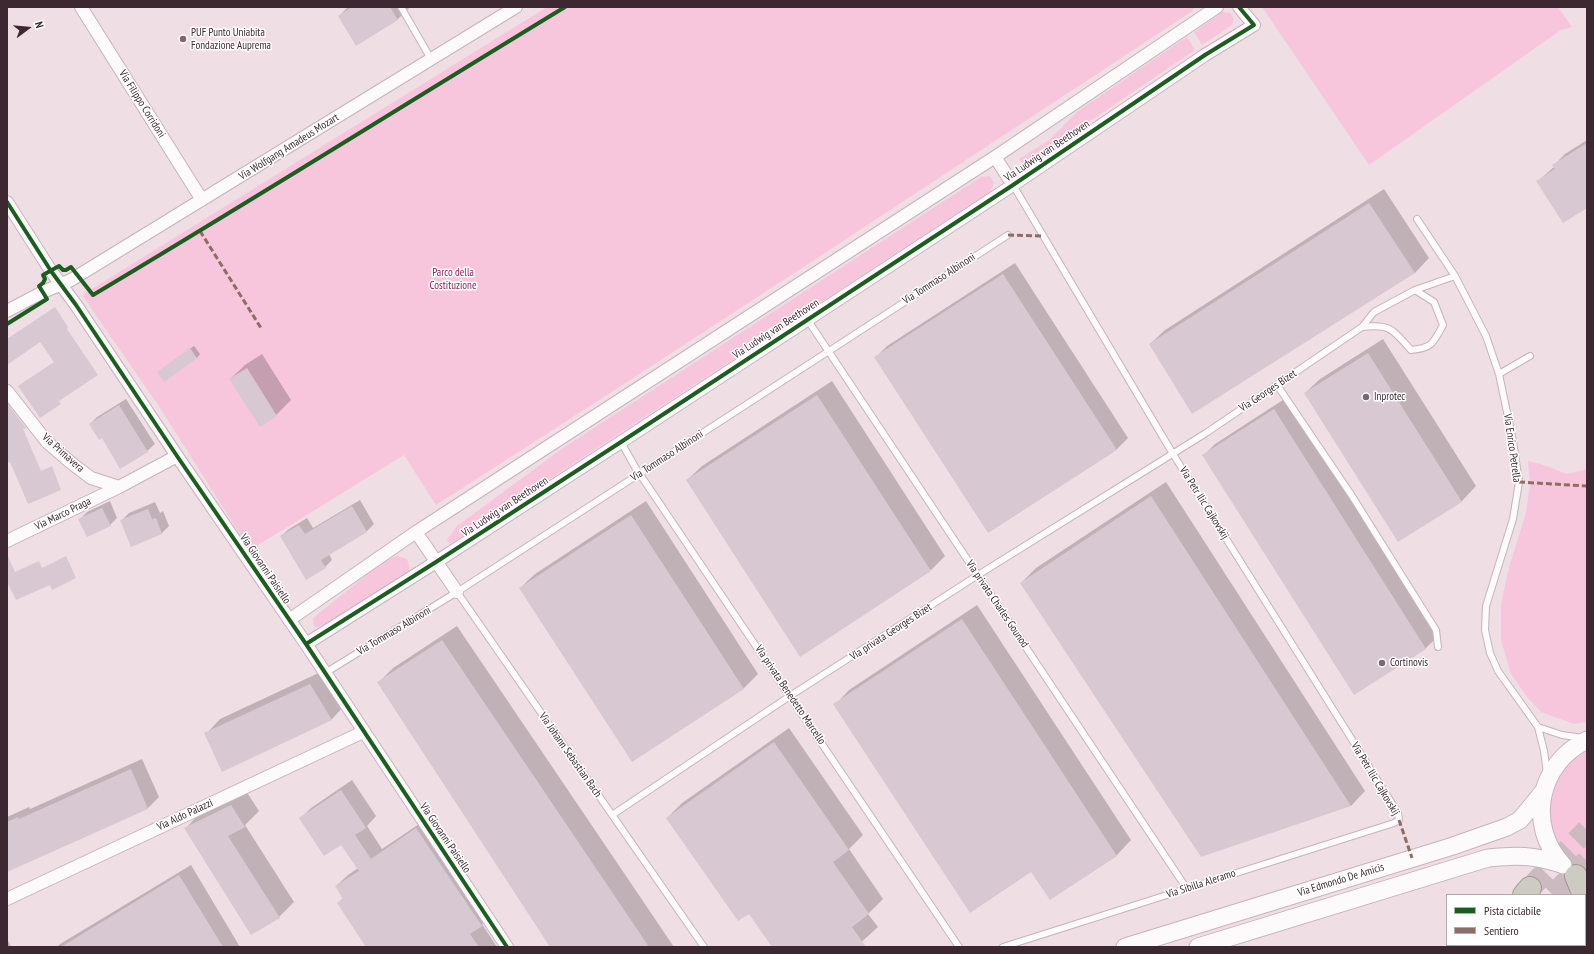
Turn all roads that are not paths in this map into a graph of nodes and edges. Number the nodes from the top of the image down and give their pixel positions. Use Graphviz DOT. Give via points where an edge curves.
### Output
graph roads {
  1 [pos="82,7"];
  2 [pos="401,7"];
  3 [pos="516,7"];
  4 [pos="1217,7"];
  5 [pos="1240,7"];
  6 [pos="431,59"];
  7 [pos="995,157"];
  8 [pos="1013,185"];
  9 [pos="202,200"];
  10 [pos="7,202"];
  11 [pos="1418,219"];
  12 [pos="1008,235"];
  13 [pos="1455,276"];
  14 [pos="62,285"];
  15 [pos="1414,290"];
  16 [pos="7,311"];
  17 [pos="807,319"];
  18 [pos="1362,327"];
  19 [pos="828,351"];
  20 [pos="1530,356"];
  21 [pos="1499,374"];
  22 [pos="1277,385"];
  23 [pos="7,391"];
  24 [pos="621,442"];
  25 [pos="1173,454"];
  26 [pos="177,456"];
  27 [pos="640,473"];
  28 [pos="119,487"];
  29 [pos="416,532"];
  30 [pos="7,541"];
  31 [pos="436,562"];
  32 [pos="978,575"];
  33 [pos="457,592"];
  34 [pos="289,620"];
  35 [pos="306,644"];
  36 [pos="1438,647"];
  37 [pos="325,673"];
  38 [pos="790,696"];
  39 [pos="1538,726"];
  40 [pos="363,732"];
  41 [pos="1587,739"];
  42 [pos="1545,786"];
  43 [pos="612,815"];
  44 [pos="1399,820"];
  45 [pos="1579,883"];
  46 [pos="1187,889"];
  47 [pos="1583,894"];
  48 [pos="7,899"];
  49 [pos="507,947"];
  50 [pos="704,947"];
  51 [pos="960,947"];
  52 [pos="1002,947"];
  53 [pos="1125,947"];
  54 [pos="1198,947"];
  1 -- 9 [label="street, Via Filippo Corridoni"];
  2 -- 6 [label="lane"];
  3 -- 6 [label="street, Via Wolfgang Amadeus Mozart"];
  4 -- 7 [label="street"];
  5 -- 8 [label="street, Via Ludwig van Beethoven" via="1254,25"];
  6 -- 9 [label="street, Via Wolfgang Amadeus Mozart"];
  7 -- 8 [label="street"];
  7 -- 29 [label="street"];
  8 -- 17 [label="street, Via Ludwig van Beethoven"];
  8 -- 25 [label="lane, Via Petr Ilic Cajkovskij"];
  9 -- 14 [label="street, Via Wolfgang Amadeus Mozart"];
  10 -- 14 [label="street, Via Giovanni Paisiello"];
  11 -- 13 [label="lane, Via Enrico Petrella"];
  12 -- 19 [label="lane, Via Tommaso Albinoni"];
  13 -- 15 [label="lane"];
  13 -- 21 [label="lane, Via Enrico Petrella" via="1486,336"];
  14 -- 16 [label="street, Via Wolfgang Amadeus Mozart"];
  14 -- 26 [label="street, Via Giovanni Paisiello"];
  15 -- 18 [label="lane, Via Georges Bizet" via="1374,312"];
  15 -- 18 [label="lane" via="1434,302 1443,325 1433,343 1424,349 1411,350 1393,331 1380,325"];
  17 -- 19 [label="lane, Via privata Charles Gounod"];
  17 -- 24 [label="street, Via Ludwig van Beethoven"];
  18 -- 22 [label="lane, Via Georges Bizet"];
  19 -- 27 [label="lane, Via Tommaso Albinoni"];
  19 -- 32 [label="lane, Via privata Charles Gounod"];
  20 -- 21 [label="lane"];
  21 -- 39 [label="lane, Via Enrico Petrella" via="1519,482 1513,519 1486,606 1485,630 1490,653 1498,671"];
  22 -- 25 [label="lane, Via Georges Bizet"];
  22 -- 36 [label="lane" via="1352,496 1436,630"];
  23 -- 28 [label="street, Via Primavera" via="47,442 70,462 92,478"];
  24 -- 27 [label="lane, Via privata Benedetto Marcello"];
  24 -- 31 [label="street, Via Ludwig van Beethoven"];
  25 -- 32 [label="lane, Via privata Georges Bizet"];
  25 -- 44 [label="lane, Via Petr Ilic Cajkovskij" via="1398,813"];
  26 -- 28 [label="street"];
  26 -- 34 [label="street, Via Giovanni Paisiello"];
  27 -- 33 [label="lane, Via Tommaso Albinoni"];
  27 -- 38 [label="lane, Via privata Benedetto Marcello"];
  28 -- 30 [label="street, Via Marco Praga"];
  29 -- 31 [label="street, Via Johann Sebastian Bach"];
  29 -- 34 [label="street"];
  31 -- 33 [label="street, Via Johann Sebastian Bach"];
  31 -- 35 [label="street, Via Ludwig van Beethoven"];
  32 -- 38 [label="lane, Via privata Georges Bizet"];
  32 -- 46 [label="lane, Via privata Charles Gounod"];
  33 -- 37 [label="lane, Via Tommaso Albinoni"];
  33 -- 43 [label="lane, Via Johann Sebastian Bach"];
  34 -- 35 [label="street, Via Giovanni Paisiello"];
  35 -- 37 [label="street, Via Giovanni Paisiello"];
  37 -- 40 [label="street, Via Giovanni Paisiello"];
  38 -- 43 [label="lane, Via privata Georges Bizet"];
  38 -- 51 [label="lane, Via privata Benedetto Marcello"];
  39 -- 41 [label="lane" via="1562,735"];
  39 -- 42 [label="lane, Via Enrico Petrella" via="1546,764"];
  40 -- 48 [label="street, Via Aldo Palazzi"];
  40 -- 49 [label="street, Via Giovanni Paisiello"];
  41 -- 42 [label="main road, Via Edmondo De Amicis" via="1561,758"];
  42 -- 45 [label="main road" via="1541,806 1544,835 1550,847"];
  42 -- 53 [label="main road, Via Edmondo De Amicis" via="1530,810 1520,820 1507,827"];
  43 -- 50 [label="lane, Via Johann Sebastian Bach"];
  44 -- 46 [label="lane, Via Sibilla Aleramo"];
  45 -- 47 [label="highway"];
  45 -- 54 [label="main road, Via Edmondo De Amicis" via="1541,857 1516,855 1488,858"];
  46 -- 52 [label="lane, Via Sibilla Aleramo"];
}
